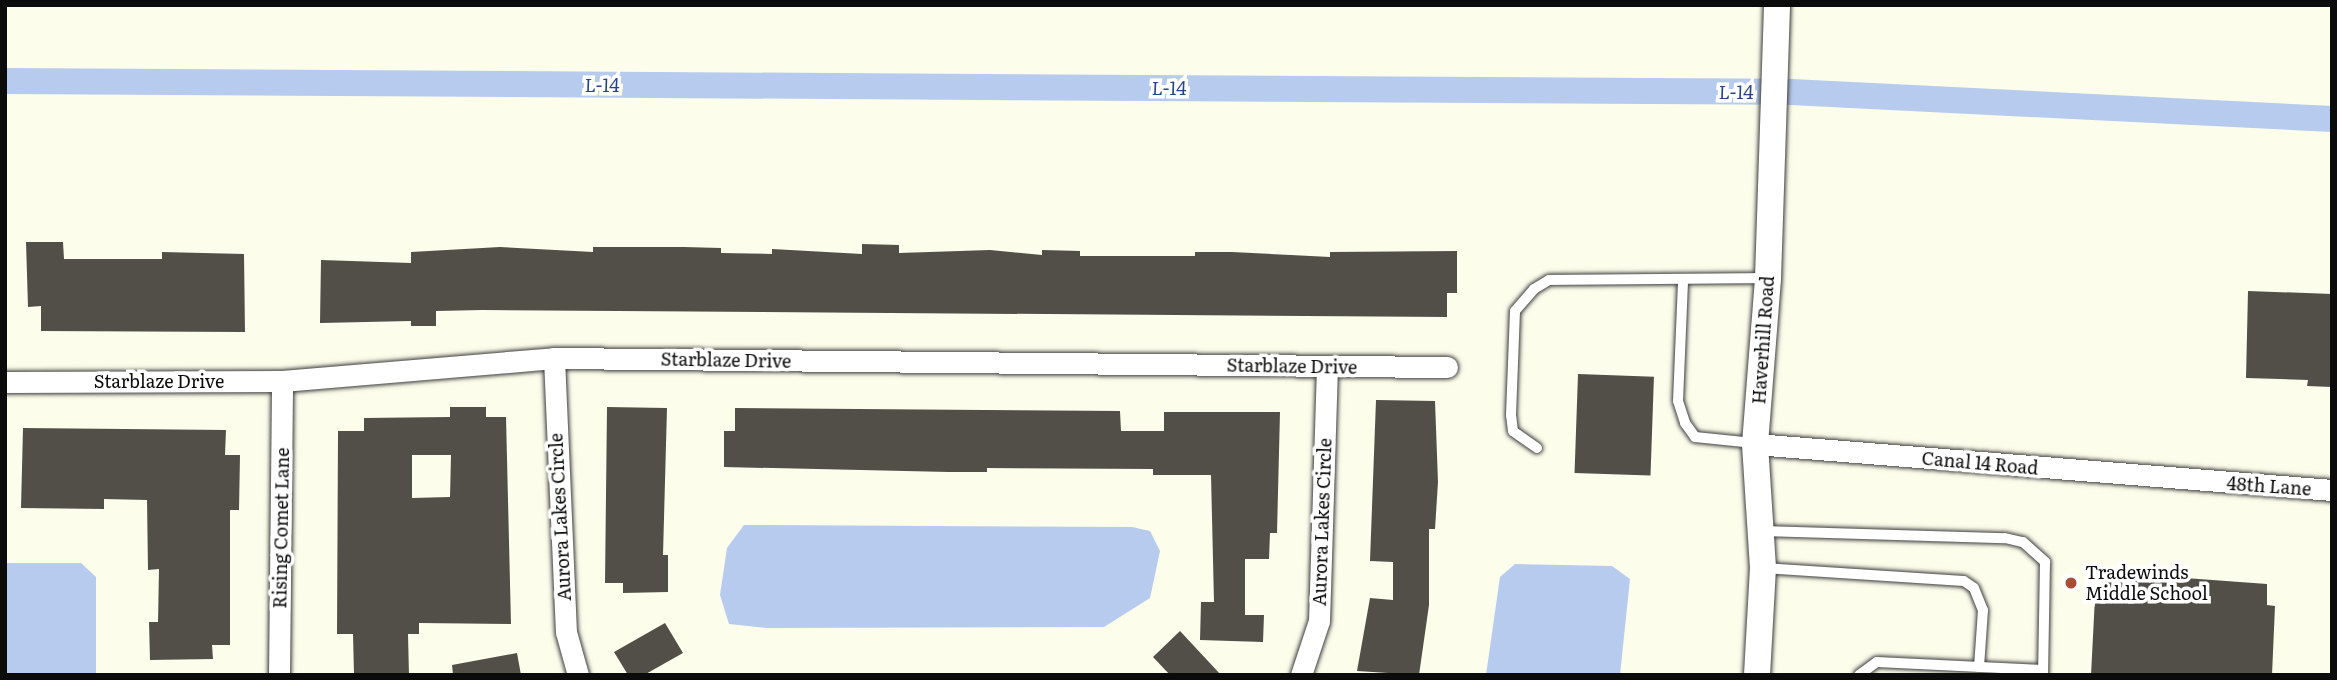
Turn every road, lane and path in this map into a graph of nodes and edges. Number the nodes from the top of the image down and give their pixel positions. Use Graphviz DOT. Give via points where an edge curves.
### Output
graph roads {
  1 [pos="1777,10"];
  2 [pos="1768,278"];
  3 [pos="1683,282"];
  4 [pos="554,358"];
  5 [pos="1327,367"];
  6 [pos="1447,368"];
  7 [pos="282,381"];
  8 [pos="5,382"];
  9 [pos="1755,444"];
  10 [pos="1537,449"];
  11 [pos="2205,482"];
  12 [pos="2332,491"];
  13 [pos="1762,531"];
  14 [pos="1763,568"];
  15 [pos="1979,667"];
  16 [pos="2043,673"];
  17 [pos="279,675"];
  18 [pos="578,675"];
  19 [pos="1301,675"];
  20 [pos="1757,675"];
  21 [pos="1859,675"];
  1 -- 2 [label="street, Haverhill Road"];
  2 -- 3 [label="lane"];
  2 -- 9 [label="street, Haverhill Road"];
  3 -- 9 [label="lane" via="1678,401 1695,437"];
  3 -- 10 [label="lane" via="1549,280 1515,310 1513,431"];
  4 -- 5 [label="street, Starblaze Drive"];
  4 -- 7 [label="street, Starblaze Drive"];
  4 -- 18 [label="street, Aurora Lakes Circle" via="566,632"];
  5 -- 6 [label="street, Starblaze Drive"];
  5 -- 19 [label="street, Aurora Lakes Circle" via="1319,621"];
  7 -- 8 [label="street, Starblaze Drive"];
  7 -- 17 [label="street, Rising Comet Lane"];
  9 -- 11 [label="street, Canal 14 Road"];
  9 -- 13 [label="street, Haverhill Road"];
  11 -- 12 [label="street, 48th Lane"];
  13 -- 14 [label="street, Haverhill Road"];
  13 -- 16 [label="lane" via="2023,542 2045,562"];
  14 -- 15 [label="lane" via="1964,581 1974,588 1983,610"];
  14 -- 20 [label="street, Haverhill Road"];
  15 -- 16 [label="lane"];
  15 -- 21 [label="lane" via="1877,662"];
}
